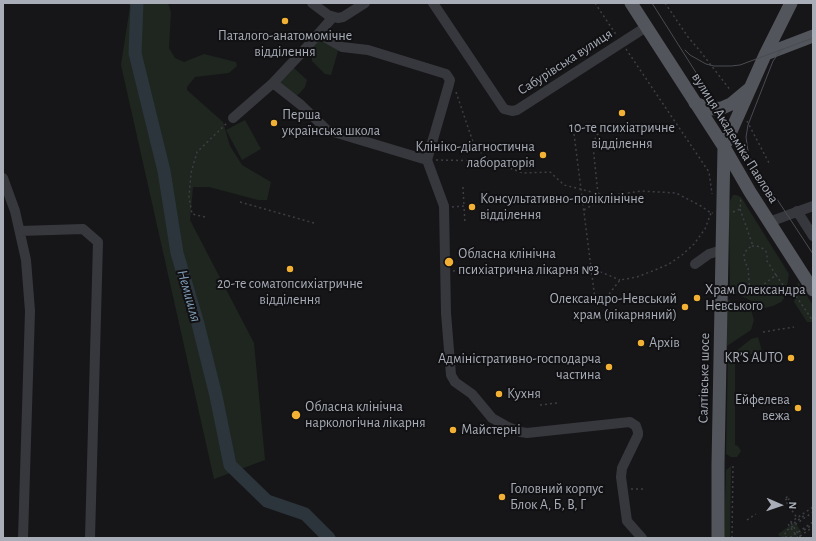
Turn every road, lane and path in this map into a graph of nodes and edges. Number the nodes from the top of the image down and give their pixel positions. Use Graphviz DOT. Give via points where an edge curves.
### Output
graph roads {
  1 [pos="312,3"];
  2 [pos="365,3"];
  3 [pos="433,3"];
  4 [pos="595,3"];
  5 [pos="631,3"];
  6 [pos="665,3"];
  7 [pos="790,3"];
  8 [pos="338,17"];
  9 [pos="646,27"];
  10 [pos="319,34"];
  11 [pos="813,36"];
  12 [pos="622,42"];
  13 [pos="700,51"];
  14 [pos="766,54"];
  15 [pos="450,80"];
  16 [pos="273,82"];
  17 [pos="750,88"];
  18 [pos="695,103"];
  19 [pos="233,118"];
  20 [pos="634,128"];
  21 [pos="574,134"];
  22 [pos="724,147"];
  23 [pos="427,160"];
  24 [pos="490,160"];
  25 [pos="709,172"];
  26 [pos="3,178"];
  27 [pos="463,187"];
  28 [pos="582,190"];
  29 [pos="598,194"];
  30 [pos="745,194"];
  31 [pos="607,196"];
  32 [pos="240,202"];
  33 [pos="464,206"];
  34 [pos="813,206"];
  35 [pos="444,208"];
  36 [pos="726,208"];
  37 [pos="740,209"];
  38 [pos="584,210"];
  39 [pos="797,211"];
  40 [pos="205,217"];
  41 [pos="769,222"];
  42 [pos="314,224"];
  43 [pos="465,224"];
  44 [pos="20,231"];
  45 [pos="813,236"];
  46 [pos="753,246"];
  47 [pos="722,250"];
  48 [pos="695,264"];
  49 [pos="591,268"];
  50 [pos="472,270"];
  51 [pos="445,272"];
  52 [pos="776,275"];
  53 [pos="620,280"];
  54 [pos="813,290"];
  55 [pos="606,298"];
  56 [pos="595,299"];
  57 [pos="813,321"];
  58 [pos="794,327"];
  59 [pos="763,332"];
  60 [pos="558,403"];
  61 [pos="540,405"];
  62 [pos="733,464"];
  63 [pos="643,489"];
  64 [pos="623,490"];
  65 [pos="788,498"];
  66 [pos="813,508"];
  67 [pos="813,512"];
  68 [pos="756,514"];
  69 [pos="798,519"];
  70 [pos="747,520"];
  71 [pos="794,523"];
  72 [pos="812,525"];
  73 [pos="804,530"];
  74 [pos="800,532"];
  75 [pos="783,537"];
  76 [pos="801,537"];
  77 [pos="23,538"];
  78 [pos="90,538"];
  79 [pos="642,538"];
  80 [pos="718,538"];
  81 [pos="732,538"];
  82 [pos="798,538"];
  1 -- 8 [label="street" via="328,15"];
  2 -- 8 [label="street"];
  3 -- 12 [label="street, Сабурівська вулиця" via="504,109 508,110 517,110"];
  4 -- 12 [label="path"];
  5 -- 9 [label="main road, вулиця Академіка Павлова"];
  6 -- 13 [label="path"];
  7 -- 14 [label="main road"];
  8 -- 10 [label="street"];
  9 -- 12 [label="street, Сабурівська вулиця"];
  9 -- 18 [label="main road, вулиця Академіка Павлова"];
  10 -- 15 [label="street" via="342,47 368,50 446,74"];
  10 -- 16 [label="street"];
  11 -- 14 [label="main road"];
  12 -- 25 [label="path"];
  14 -- 17 [label="main road"];
  15 -- 23 [label="street"];
  15 -- 24 [label="path" via="456,89 473,142"];
  16 -- 19 [label="street"];
  16 -- 23 [label="street" via="327,130"];
  17 -- 18 [label="main road" via="722,108 710,109"];
  17 -- 22 [label="main road"];
  18 -- 22 [label="main road, вулиця Академіка Павлова"];
  19 -- 40 [label="path" via="197,152 191,173 189,197 192,214"];
  20 -- 29 [label="path" via="600,132 596,136 594,146"];
  21 -- 28 [label="path"];
  22 -- 30 [label="main road, вулиця Академіка Павлова"];
  22 -- 36 [label="main road, Салтівське шосе"];
  23 -- 24 [label="path"];
  23 -- 35 [label="street"];
  24 -- 28 [label="path" via="523,173 550,172 564,185"];
  26 -- 44 [label="street"];
  27 -- 33 [label="path"];
  28 -- 29 [label="path"];
  28 -- 38 [label="path"];
  29 -- 31 [label="path"];
  30 -- 36 [label="main road" via="739,187 732,188 727,193"];
  30 -- 37 [label="path"];
  30 -- 41 [label="main road, вулиця Академіка Павлова"];
  31 -- 38 [label="path"];
  31 -- 53 [label="path" via="641,191 676,193 712,213 705,230 682,255 648,273"];
  32 -- 42 [label="path"];
  33 -- 35 [label="path"];
  33 -- 43 [label="path"];
  34 -- 39 [label="street"];
  35 -- 51 [label="street"];
  36 -- 37 [label="path"];
  36 -- 47 [label="main road, Салтівське шосе"];
  37 -- 46 [label="path"];
  38 -- 49 [label="path"];
  39 -- 41 [label="street"];
  39 -- 45 [label="street, вулиця Академіка Павлова"];
  41 -- 54 [label="main road, вулиця Академіка Павлова"];
  44 -- 77 [label="street" via="26,260 30,311"];
  44 -- 78 [label="street" via="83,229 98,242"];
  46 -- 52 [label="path" via="760,246 766,251 767,261"];
  46 -- 52 [label="path" via="747,249 744,255 748,267 750,295"];
  47 -- 48 [label="street"];
  47 -- 80 [label="main road, Салтівське шосе"];
  49 -- 53 [label="path"];
  49 -- 56 [label="path"];
  50 -- 51 [label="path"];
  51 -- 64 [label="street" via="451,375 455,382 472,394 492,418 527,434 630,422 634,424 638,428 638,435 622,468"];
  52 -- 57 [label="path" via="786,289 794,294"];
  53 -- 55 [label="path"];
  58 -- 59 [label="path"];
  60 -- 61 [label="path"];
  62 -- 81 [label="path"];
  63 -- 64 [label="path"];
  64 -- 79 [label="street" via="627,521"];
  65 -- 69 [label="path" via="784,500"];
  66 -- 69 [label="path"];
  67 -- 75 [label="path" via="786,530"];
  68 -- 70 [label="path"];
  69 -- 71 [label="path" via="806,516"];
  69 -- 76 [label="path" via="791,523"];
  69 -- 82 [label="path" via="788,524"];
  72 -- 73 [label="path"];
  72 -- 74 [label="path"];
  72 -- 75 [label="path" via="791,537"];
  72 -- 76 [label="path"];
  72 -- 82 [label="path"];
}
